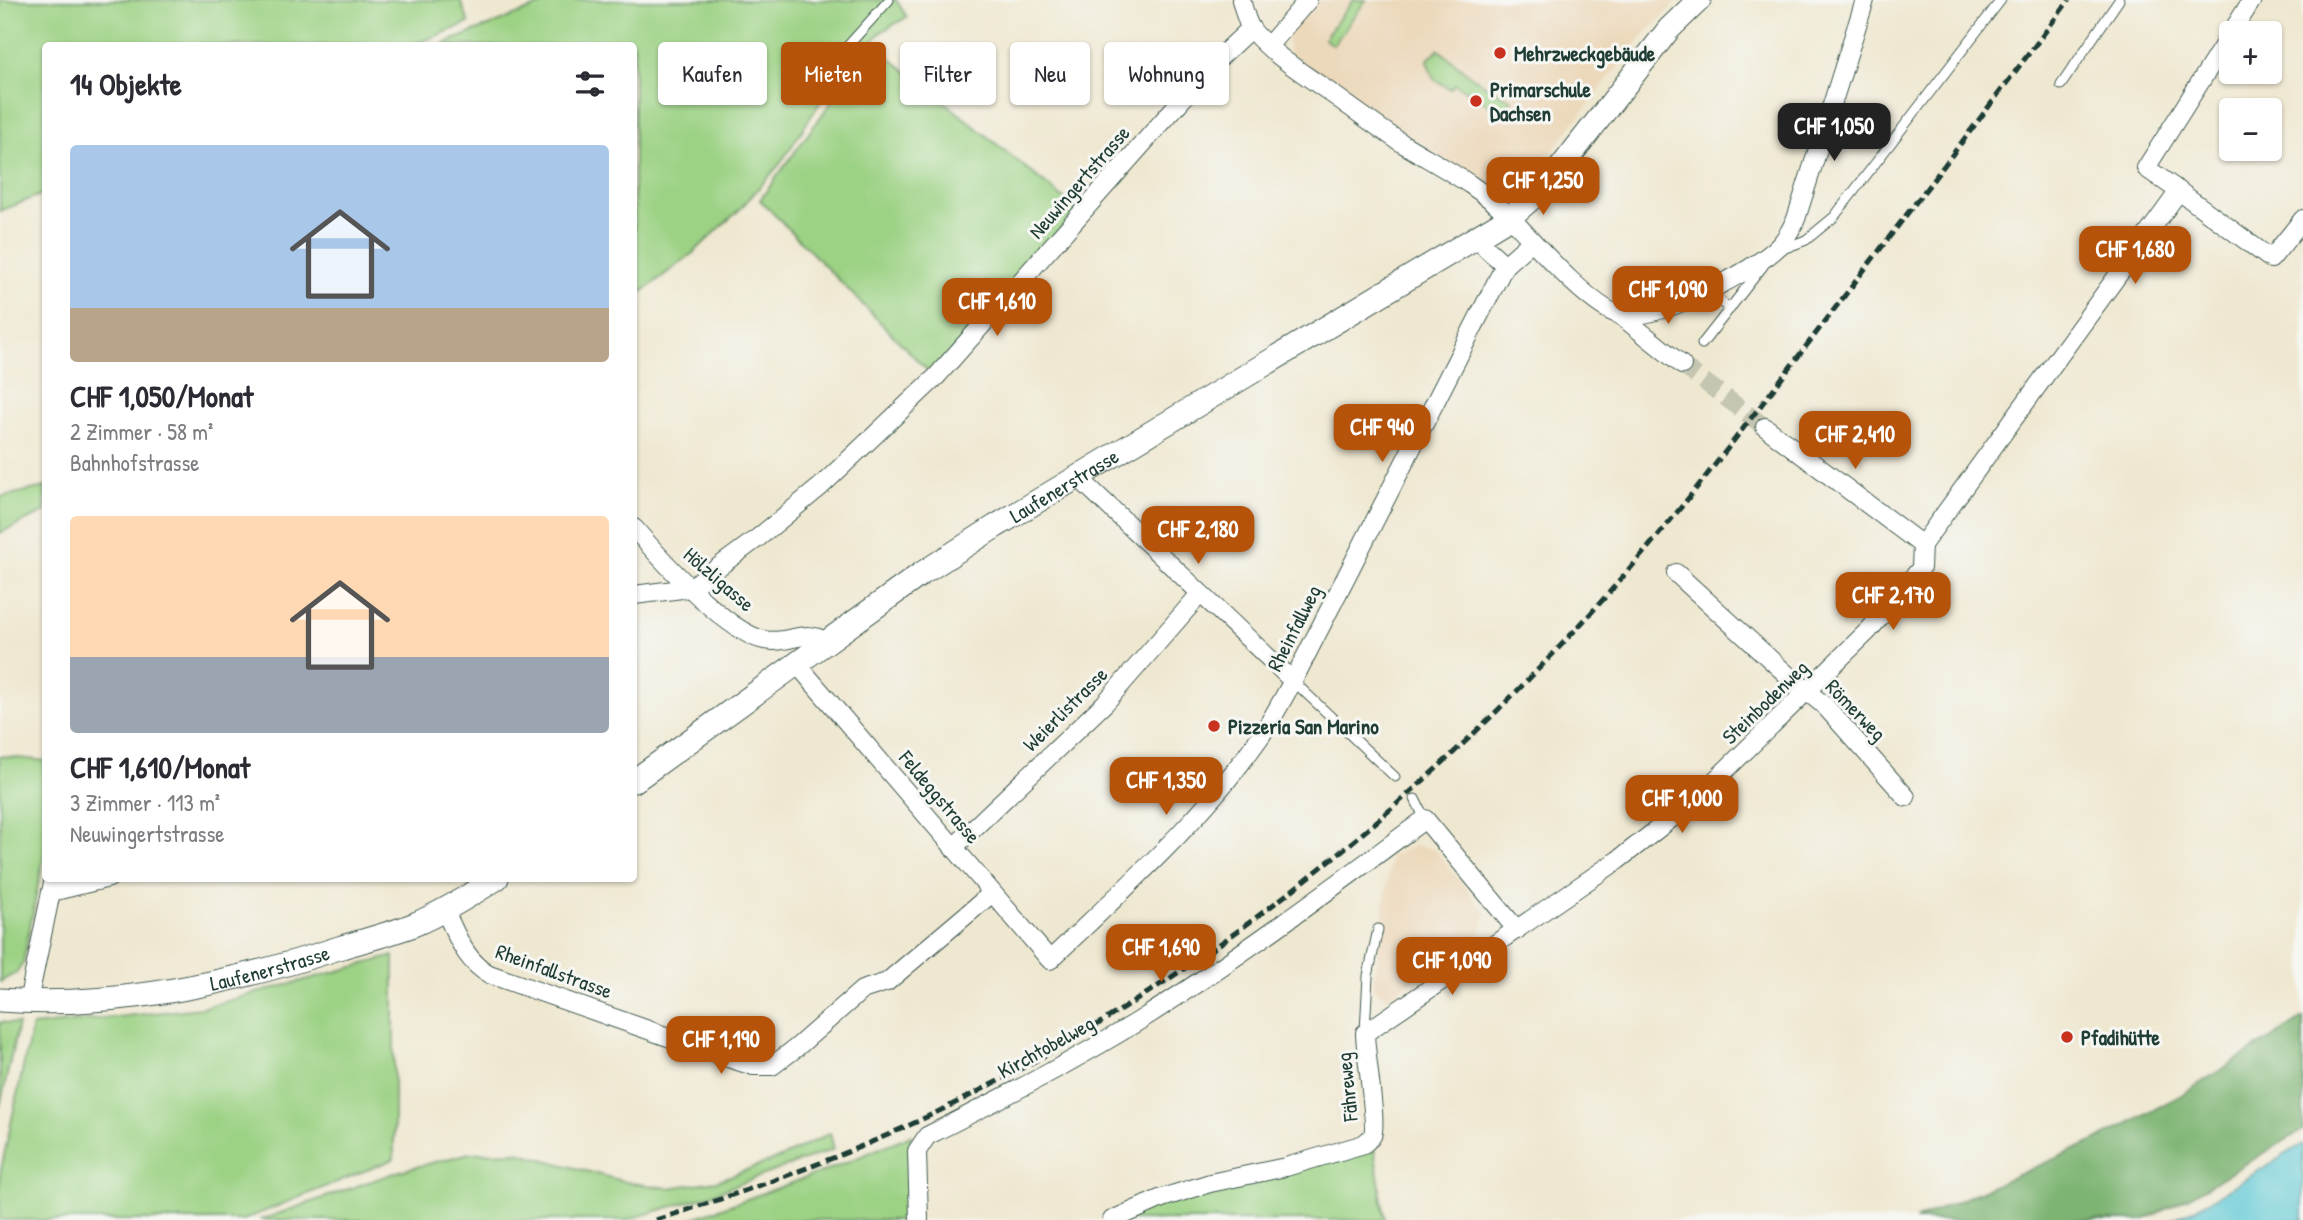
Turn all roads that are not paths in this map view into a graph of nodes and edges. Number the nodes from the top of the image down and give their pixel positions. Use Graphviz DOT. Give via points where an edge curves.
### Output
graph roads {
  1 [pos="889,0"];
  2 [pos="1241,0"];
  3 [pos="1308,0"];
  4 [pos="1699,0"];
  5 [pos="1865,0"];
  6 [pos="2001,0"];
  7 [pos="2119,0"];
  8 [pos="2252,0"];
  9 [pos="1251,27"];
  10 [pos="851,42"];
  11 [pos="1268,46"];
  12 [pos="2061,85"];
  13 [pos="2179,191"];
  14 [pos="1510,217"];
  15 [pos="2303,219"];
  16 [pos="1479,237"];
  17 [pos="1532,241"];
  18 [pos="1773,252"];
  19 [pos="1505,265"];
  20 [pos="1708,291"];
  21 [pos="1730,309"];
  22 [pos="1620,315"];
  23 [pos="1702,344"];
  24 [pos="1682,365"];
  25 [pos="1765,427"];
  26 [pos="1078,477"];
  27 [pos="637,531"];
  28 [pos="1922,545"];
  29 [pos="1676,573"];
  30 [pos="690,589"];
  31 [pos="1200,594"];
  32 [pos="637,595"];
  33 [pos="826,642"];
  34 [pos="797,664"];
  35 [pos="1293,681"];
  36 [pos="1808,692"];
  37 [pos="1395,777"];
  38 [pos="637,779"];
  39 [pos="1906,797"];
  40 [pos="1415,799"];
  41 [pos="1425,819"];
  42 [pos="953,848"];
  43 [pos="76,882"];
  44 [pos="490,882"];
  45 [pos="52,885"];
  46 [pos="991,894"];
  47 [pos="444,909"];
  48 [pos="1378,929"];
  49 [pos="1517,930"];
  50 [pos="1050,960"];
  51 [pos="0,1000"];
  52 [pos="28,1002"];
  53 [pos="1365,1033"];
  54 [pos="919,1220"];
  55 [pos="1112,1220"];
  1 -- 10 [label="lane"];
  2 -- 9 [label="street"];
  3 -- 11 [label="street"];
  4 -- 14 [label="street, Laufenerstrasse" via="1669,29 1548,184"];
  5 -- 18 [label="street" via="1796,219"];
  6 -- 18 [label="lane" via="1834,217 1806,240"];
  7 -- 12 [label="lane"];
  8 -- 13 [label="street" via="2146,168"];
  9 -- 11 [label="street"];
  9 -- 30 [label="street, Neuwingertstrasse" via="936,377 820,487"];
  11 -- 14 [label="street" via="1386,133 1490,198"];
  13 -- 15 [label="street" via="2271,258"];
  13 -- 28 [label="street"];
  14 -- 16 [label="street, Laufenerstrasse"];
  14 -- 17 [label="street"];
  16 -- 19 [label="street"];
  16 -- 26 [label="street, Laufenerstrasse"];
  17 -- 19 [label="street, Rheinfallweg"];
  17 -- 22 [label="street" via="1577,285"];
  18 -- 20 [label="street"];
  18 -- 21 [label="lane"];
  19 -- 35 [label="street, Rheinfallweg"];
  20 -- 21 [label="lane"];
  20 -- 22 [label="street" via="1651,312"];
  21 -- 23 [label="lane"];
  22 -- 24 [label="street"];
  25 -- 28 [label="street"];
  26 -- 31 [label="street"];
  26 -- 33 [label="street, Laufenerstrasse" via="921,574"];
  27 -- 30 [label="street, Hölzligasse"];
  28 -- 36 [label="street, Steinbodenweg" via="1921,568 1870,630"];
  29 -- 36 [label="street, Römerweg"];
  30 -- 32 [label="street"];
  30 -- 33 [label="street, Hölzligasse" via="756,637 779,641 811,635"];
  31 -- 35 [label="street"];
  31 -- 42 [label="street, Weierlistrasse" via="1105,703"];
  33 -- 34 [label="street, Laufenerstrasse"];
  34 -- 38 [label="street, Laufenerstrasse"];
  34 -- 42 [label="street, Feldeggstrasse"];
  35 -- 37 [label="lane"];
  35 -- 50 [label="street, Rheinfallweg" via="1262,735 1210,798 1134,880"];
  36 -- 39 [label="street, Römerweg"];
  36 -- 49 [label="street, Steinbodenweg" via="1695,800"];
  40 -- 41 [label="lane"];
  41 -- 49 [label="street"];
  41 -- 54 [label="street, Kirchtobelweg" via="1258,943 1141,1020 927,1136 917,1151"];
  42 -- 46 [label="street, Feldeggstrasse"];
  43 -- 45 [label="street"];
  44 -- 47 [label="street, Laufenerstrasse"];
  45 -- 52 [label="street"];
  46 -- 47 [label="street, Rheinfallstrasse" via="887,982 862,990 789,1054 765,1067 489,974 468,958"];
  46 -- 50 [label="street, Feldeggstrasse"];
  47 -- 52 [label="street, Laufenerstrasse" via="414,924 218,982 162,992"];
  48 -- 53 [label="lane" via="1368,976"];
  49 -- 53 [label="street, Steinbodenweg"];
  51 -- 52 [label="street, Laufenerstrasse"];
  53 -- 55 [label="street, Fähreweg" via="1372,1136 1355,1148 1198,1187"];
}
